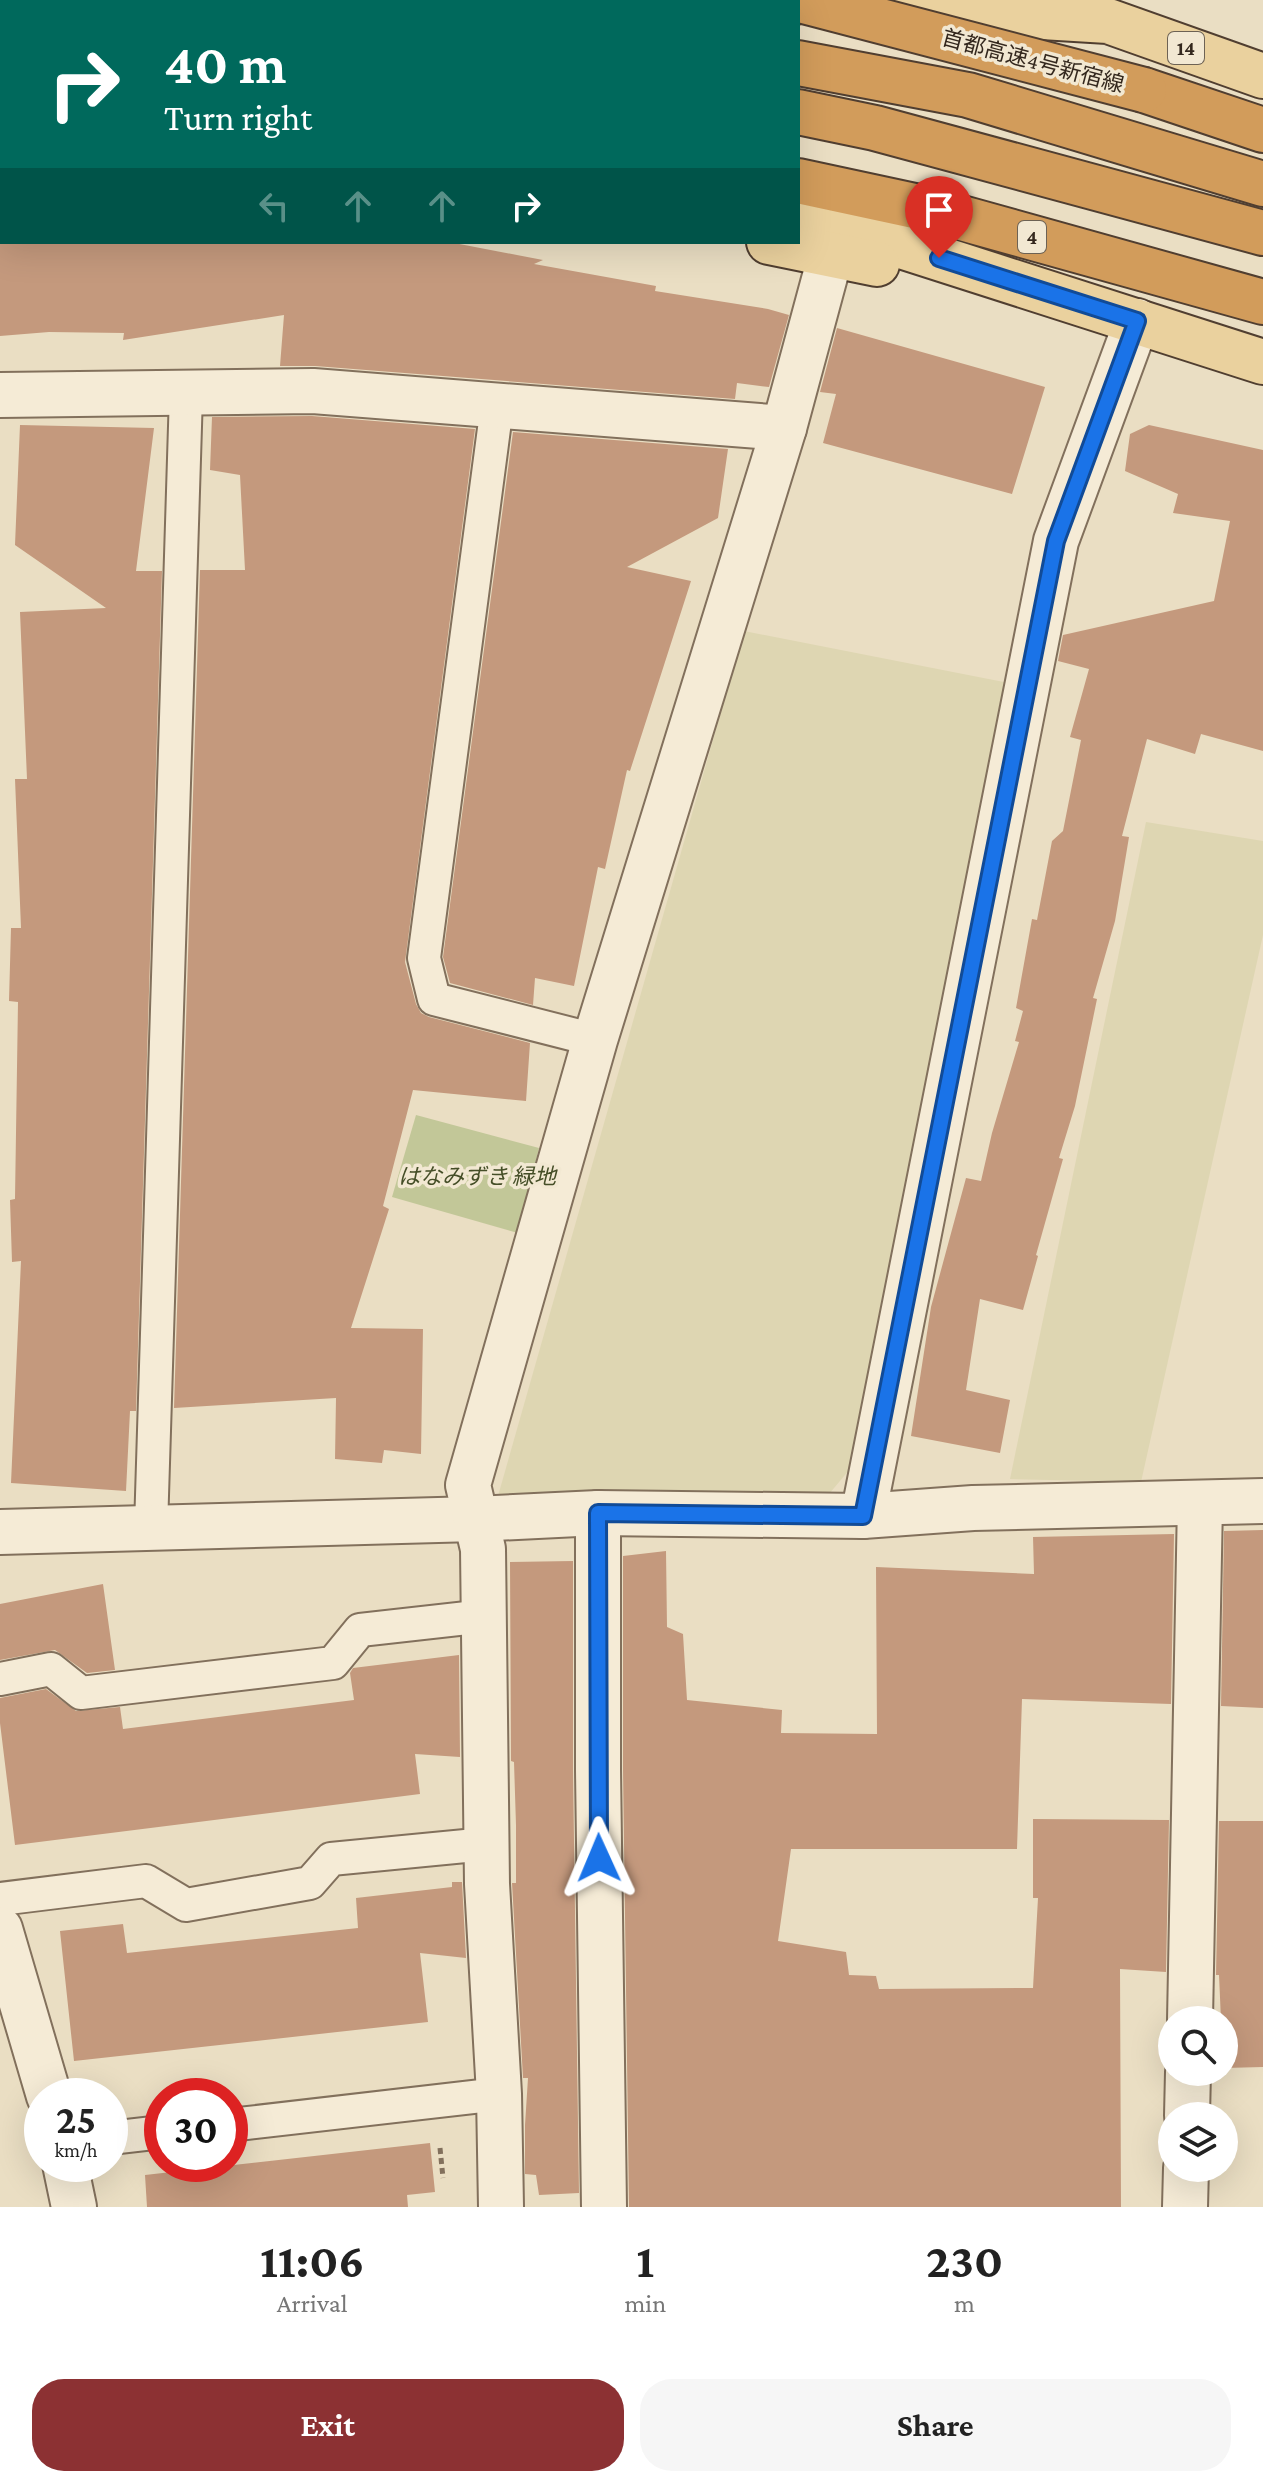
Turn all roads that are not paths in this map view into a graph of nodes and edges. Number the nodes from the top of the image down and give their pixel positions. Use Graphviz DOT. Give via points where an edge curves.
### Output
graph roads {
  1 [pos="1019,0"];
  2 [pos="800,1"];
  3 [pos="800,2"];
  4 [pos="1108,21"];
  5 [pos="800,63"];
  6 [pos="1263,76"];
  7 [pos="800,112"];
  8 [pos="1263,130"];
  9 [pos="800,181"];
  10 [pos="1263,184"];
  11 [pos="800,214"];
  12 [pos="1263,233"];
  13 [pos="779,244"];
  14 [pos="831,254"];
  15 [pos="1263,302"];
  16 [pos="1137,321"];
  17 [pos="1263,362"];
  18 [pos="186,394"];
  19 [pos="0,395"];
  20 [pos="497,406"];
  21 [pos="784,428"];
  22 [pos="595,1040"];
  23 [pos="1263,1501"];
  24 [pos="1200,1503"];
  25 [pos="598,1513"];
  26 [pos="863,1516"];
  27 [pos="475,1519"];
  28 [pos="151,1528"];
  29 [pos="0,1532"];
  30 [pos="485,1616"];
  31 [pos="0,1679"];
  32 [pos="486,1844"];
  33 [pos="0,1899"];
  34 [pos="0,1929"];
  35 [pos="1190,2006"];
  36 [pos="44,2078"];
  37 [pos="499,2094"];
  38 [pos="248,2123"];
  39 [pos="69,2182"];
  40 [pos="1186,2182"];
  41 [pos="504,2206"];
  42 [pos="74,2207"];
  43 [pos="604,2207"];
  44 [pos="1185,2207"];
  1 -- 4 [label="main road"];
  2 -- 4 [label="main road, 14"];
  3 -- 8 [label="highway, 首都高速4号新宿線, bridge" via="1144,90"];
  4 -- 6 [label="main road, 14"];
  5 -- 10 [label="highway" via="968,95"];
  7 -- 12 [label="highway"];
  9 -- 15 [label="highway, 4" via="933,210"];
  11 -- 16 [label="main road"];
  13 -- 14 [label="main road"];
  14 -- 16 [label="main road"];
  14 -- 21 [label="street"];
  16 -- 17 [label="main road"];
  16 -- 26 [label="street" via="1056,541"];
  18 -- 19 [label="street"];
  18 -- 20 [label="street" via="313,391"];
  18 -- 28 [label="lane"];
  20 -- 21 [label="street"];
  20 -- 22 [label="lane" via="424,958 434,999"];
  21 -- 22 [label="street"];
  22 -- 27 [label="street" via="468,1485"];
  23 -- 24 [label="street"];
  24 -- 26 [label="street"];
  24 -- 35 [label="street"];
  25 -- 26 [label="street"];
  25 -- 27 [label="street"];
  25 -- 43 [label="street"];
  27 -- 28 [label="street"];
  27 -- 30 [label="street" via="483,1549"];
  28 -- 29 [label="street"];
  30 -- 31 [label="lane" via="360,1630 333,1663 81,1693 51,1669"];
  30 -- 32 [label="street"];
  32 -- 33 [label="lane" via="331,1859 310,1883 186,1905 146,1881"];
  32 -- 37 [label="street"];
  34 -- 36 [label="street"];
  37 -- 38 [label="lane"];
  37 -- 41 [label="street"];
  39 -- 42 [label="street"];
  40 -- 44 [label="street"];
}
